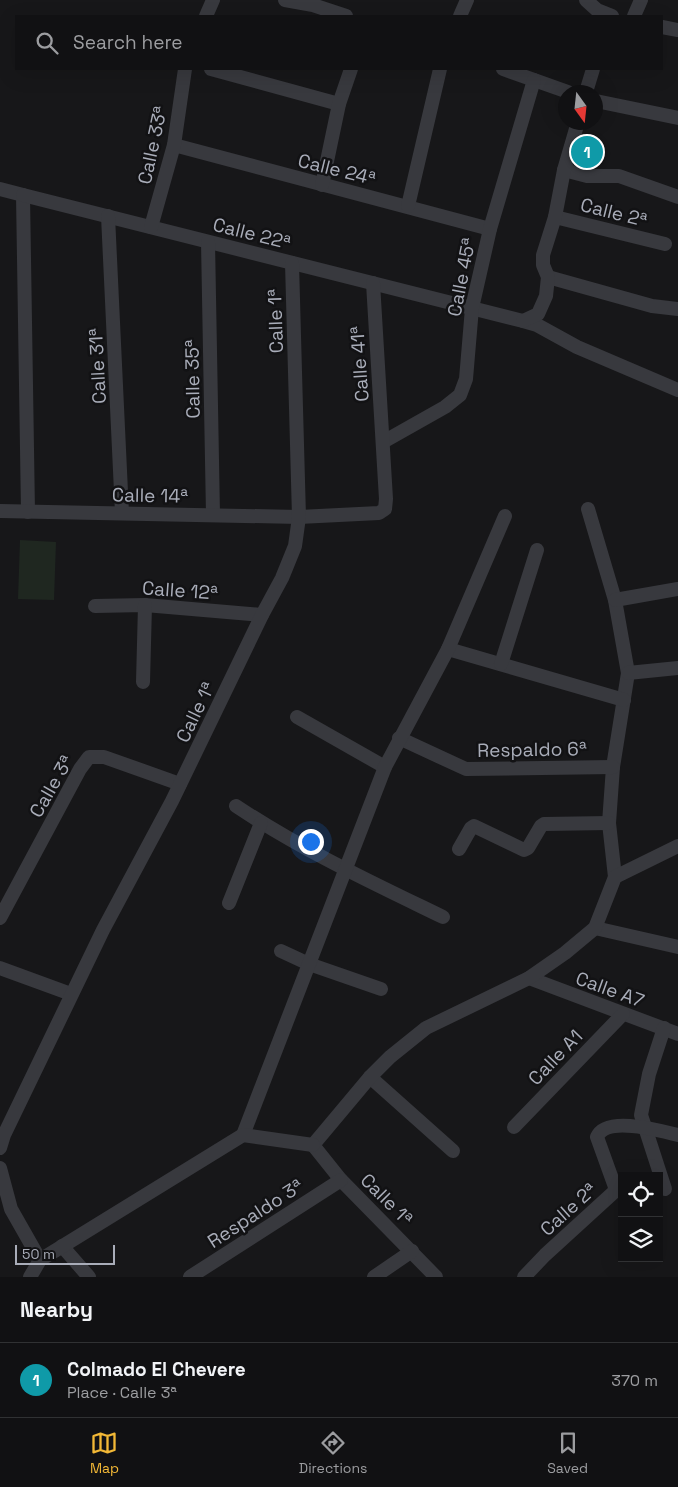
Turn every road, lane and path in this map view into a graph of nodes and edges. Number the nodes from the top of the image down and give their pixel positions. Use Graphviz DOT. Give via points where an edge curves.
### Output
graph roads {
  1 [pos="213,0"];
  2 [pos="286,0"];
  3 [pos="467,0"];
  4 [pos="586,0"];
  5 [pos="641,0"];
  6 [pos="312,3"];
  7 [pos="206,15"];
  8 [pos="343,15"];
  9 [pos="460,15"];
  10 [pos="608,15"];
  11 [pos="634,15"];
  12 [pos="663,27"];
  13 [pos="678,30"];
  14 [pos="185,70"];
  15 [pos="215,70"];
  16 [pos="351,70"];
  17 [pos="440,70"];
  18 [pos="506,70"];
  19 [pos="593,70"];
  20 [pos="534,80"];
  21 [pos="588,85"];
  22 [pos="558,88"];
  23 [pos="603,102"];
  24 [pos="339,104"];
  25 [pos="678,118"];
  26 [pos="576,130"];
  27 [pos="174,145"];
  28 [pos="564,170"];
  29 [pos="322,185"];
  30 [pos="0,189"];
  31 [pos="23,195"];
  32 [pos="678,197"];
  33 [pos="408,206"];
  34 [pos="108,216"];
  35 [pos="555,217"];
  36 [pos="151,227"];
  37 [pos="490,229"];
  38 [pos="208,242"];
  39 [pos="664,244"];
  40 [pos="292,262"];
  41 [pos="548,277"];
  42 [pos="373,283"];
  43 [pos="472,308"];
  44 [pos="678,309"];
  45 [pos="523,320"];
  46 [pos="678,390"];
  47 [pos="383,442"];
  48 [pos="588,509"];
  49 [pos="0,511"];
  50 [pos="28,512"];
  51 [pos="122,514"];
  52 [pos="213,515"];
  53 [pos="505,516"];
  54 [pos="299,517"];
  55 [pos="537,550"];
  56 [pos="678,589"];
  57 [pos="615,600"];
  58 [pos="145,605"];
  59 [pos="95,606"];
  60 [pos="262,615"];
  61 [pos="448,649"];
  62 [pos="501,664"];
  63 [pos="678,668"];
  64 [pos="628,673"];
  65 [pos="143,682"];
  66 [pos="624,700"];
  67 [pos="297,717"];
  68 [pos="399,738"];
  69 [pos="384,767"];
  70 [pos="613,767"];
  71 [pos="180,784"];
  72 [pos="236,806"];
  73 [pos="261,823"];
  74 [pos="609,823"];
  75 [pos="678,846"];
  76 [pos="459,849"];
  77 [pos="345,870"];
  78 [pos="615,877"];
  79 [pos="229,902"];
  80 [pos="444,917"];
  81 [pos="0,918"];
  82 [pos="595,928"];
  83 [pos="678,947"];
  84 [pos="281,951"];
  85 [pos="309,964"];
  86 [pos="0,968"];
  87 [pos="529,978"];
  88 [pos="381,989"];
  89 [pos="71,994"];
  90 [pos="623,1014"];
  91 [pos="664,1028"];
  92 [pos="678,1034"];
  93 [pos="370,1077"];
  94 [pos="514,1127"];
  95 [pos="645,1128"];
  96 [pos="243,1135"];
  97 [pos="678,1136"];
  98 [pos="313,1145"];
  99 [pos="0,1148"];
  100 [pos="453,1151"];
  101 [pos="0,1168"];
  102 [pos="341,1180"];
  103 [pos="665,1189"];
  104 [pos="62,1246"];
  105 [pos="412,1251"];
  106 [pos="40,1260"];
  107 [pos="30,1277"];
  108 [pos="89,1277"];
  109 [pos="190,1277"];
  110 [pos="374,1277"];
  111 [pos="436,1277"];
  112 [pos="524,1277"];
  1 -- 7 [label="street"];
  2 -- 6 [label="street"];
  3 -- 9 [label="street"];
  4 -- 10 [label="street"];
  5 -- 11 [label="street"];
  6 -- 8 [label="street"];
  12 -- 13 [label="street"];
  14 -- 27 [label="street, Calle 33ª"];
  15 -- 24 [label="street"];
  16 -- 24 [label="street"];
  17 -- 33 [label="street"];
  18 -- 20 [label="street"];
  19 -- 21 [label="street"];
  20 -- 22 [label="street"];
  20 -- 37 [label="street, Calle 45ª"];
  23 -- 25 [label="street"];
  24 -- 29 [label="street"];
  26 -- 28 [label="street"];
  27 -- 29 [label="street, Calle 24ª"];
  27 -- 36 [label="street, Calle 33ª"];
  28 -- 32 [label="street" via="587,176 619,176"];
  28 -- 35 [label="street"];
  29 -- 33 [label="street, Calle 24ª"];
  30 -- 31 [label="street, Calle 22ª"];
  31 -- 34 [label="street, Calle 22ª"];
  31 -- 50 [label="street"];
  33 -- 37 [label="street, Calle 24ª"];
  34 -- 36 [label="street, Calle 22ª"];
  34 -- 51 [label="street, Calle 31ª"];
  35 -- 39 [label="street, Calle 2ª"];
  35 -- 41 [label="street" via="543,255"];
  36 -- 38 [label="street, Calle 22ª"];
  37 -- 43 [label="street, Calle 45ª"];
  38 -- 40 [label="street, Calle 22ª"];
  38 -- 52 [label="street, Calle 35ª"];
  40 -- 42 [label="street, Calle 22ª"];
  40 -- 54 [label="street, Calle 1ª"];
  41 -- 44 [label="street" via="652,306"];
  41 -- 45 [label="street" via="546,296 538,314"];
  42 -- 43 [label="street, Calle 22ª"];
  42 -- 47 [label="street, Calle 41ª"];
  43 -- 45 [label="street, Calle 22ª"];
  43 -- 47 [label="street, Calle 45ª" via="466,380 460,395"];
  45 -- 46 [label="street, Calle 22ª"];
  47 -- 54 [label="street, Calle 41ª" via="385,508 379,513"];
  48 -- 57 [label="street"];
  49 -- 50 [label="street, Calle 14ª"];
  50 -- 51 [label="street, Calle 14ª"];
  51 -- 52 [label="street, Calle 14ª"];
  52 -- 54 [label="street, Calle 14ª"];
  53 -- 61 [label="street"];
  54 -- 60 [label="street, Calle 1ª" via="295,546"];
  55 -- 62 [label="street"];
  56 -- 57 [label="street"];
  57 -- 64 [label="street"];
  58 -- 59 [label="street, Calle 12ª"];
  58 -- 60 [label="street, Calle 12ª"];
  58 -- 65 [label="street"];
  60 -- 71 [label="street, Calle 1ª"];
  61 -- 62 [label="street"];
  61 -- 68 [label="street"];
  62 -- 66 [label="street"];
  63 -- 64 [label="street"];
  64 -- 66 [label="street"];
  66 -- 70 [label="street"];
  67 -- 69 [label="street"];
  68 -- 69 [label="street"];
  68 -- 70 [label="street, Respaldo 6ª" via="466,769"];
  69 -- 77 [label="street"];
  70 -- 74 [label="street"];
  71 -- 81 [label="street, Calle 3ª" via="104,757 89,757"];
  71 -- 89 [label="street, Calle 1ª"];
  72 -- 73 [label="street"];
  73 -- 77 [label="street"];
  73 -- 79 [label="street"];
  74 -- 76 [label="street" via="544,824 524,850 474,826"];
  74 -- 78 [label="street"];
  75 -- 78 [label="street"];
  77 -- 80 [label="street"];
  77 -- 85 [label="street"];
  78 -- 82 [label="street"];
  82 -- 83 [label="street"];
  82 -- 87 [label="street"];
  84 -- 85 [label="street"];
  85 -- 88 [label="street"];
  85 -- 96 [label="street"];
  86 -- 89 [label="street"];
  87 -- 90 [label="street, Calle A7"];
  87 -- 93 [label="street" via="426,1028"];
  89 -- 99 [label="street, Calle 1ª"];
  90 -- 91 [label="street, Calle A7"];
  90 -- 94 [label="street, Calle A1"];
  91 -- 92 [label="street, Calle A7"];
  91 -- 95 [label="street" via="649,1074 641,1115"];
  93 -- 98 [label="street"];
  93 -- 100 [label="street"];
  95 -- 97 [label="street"];
  95 -- 103 [label="street"];
  95 -- 112 [label="street, Calle 2ª" via="622,1125 598,1134 614,1192"];
  96 -- 98 [label="street"];
  96 -- 104 [label="street"];
  98 -- 102 [label="street, Calle 1ª"];
  101 -- 106 [label="street" via="10,1209"];
  102 -- 105 [label="street, Calle 1ª"];
  102 -- 109 [label="street, Respaldo 3ª"];
  104 -- 106 [label="street"];
  104 -- 108 [label="street"];
  105 -- 110 [label="street"];
  105 -- 111 [label="street, Calle 1ª"];
  106 -- 107 [label="street"];
}
